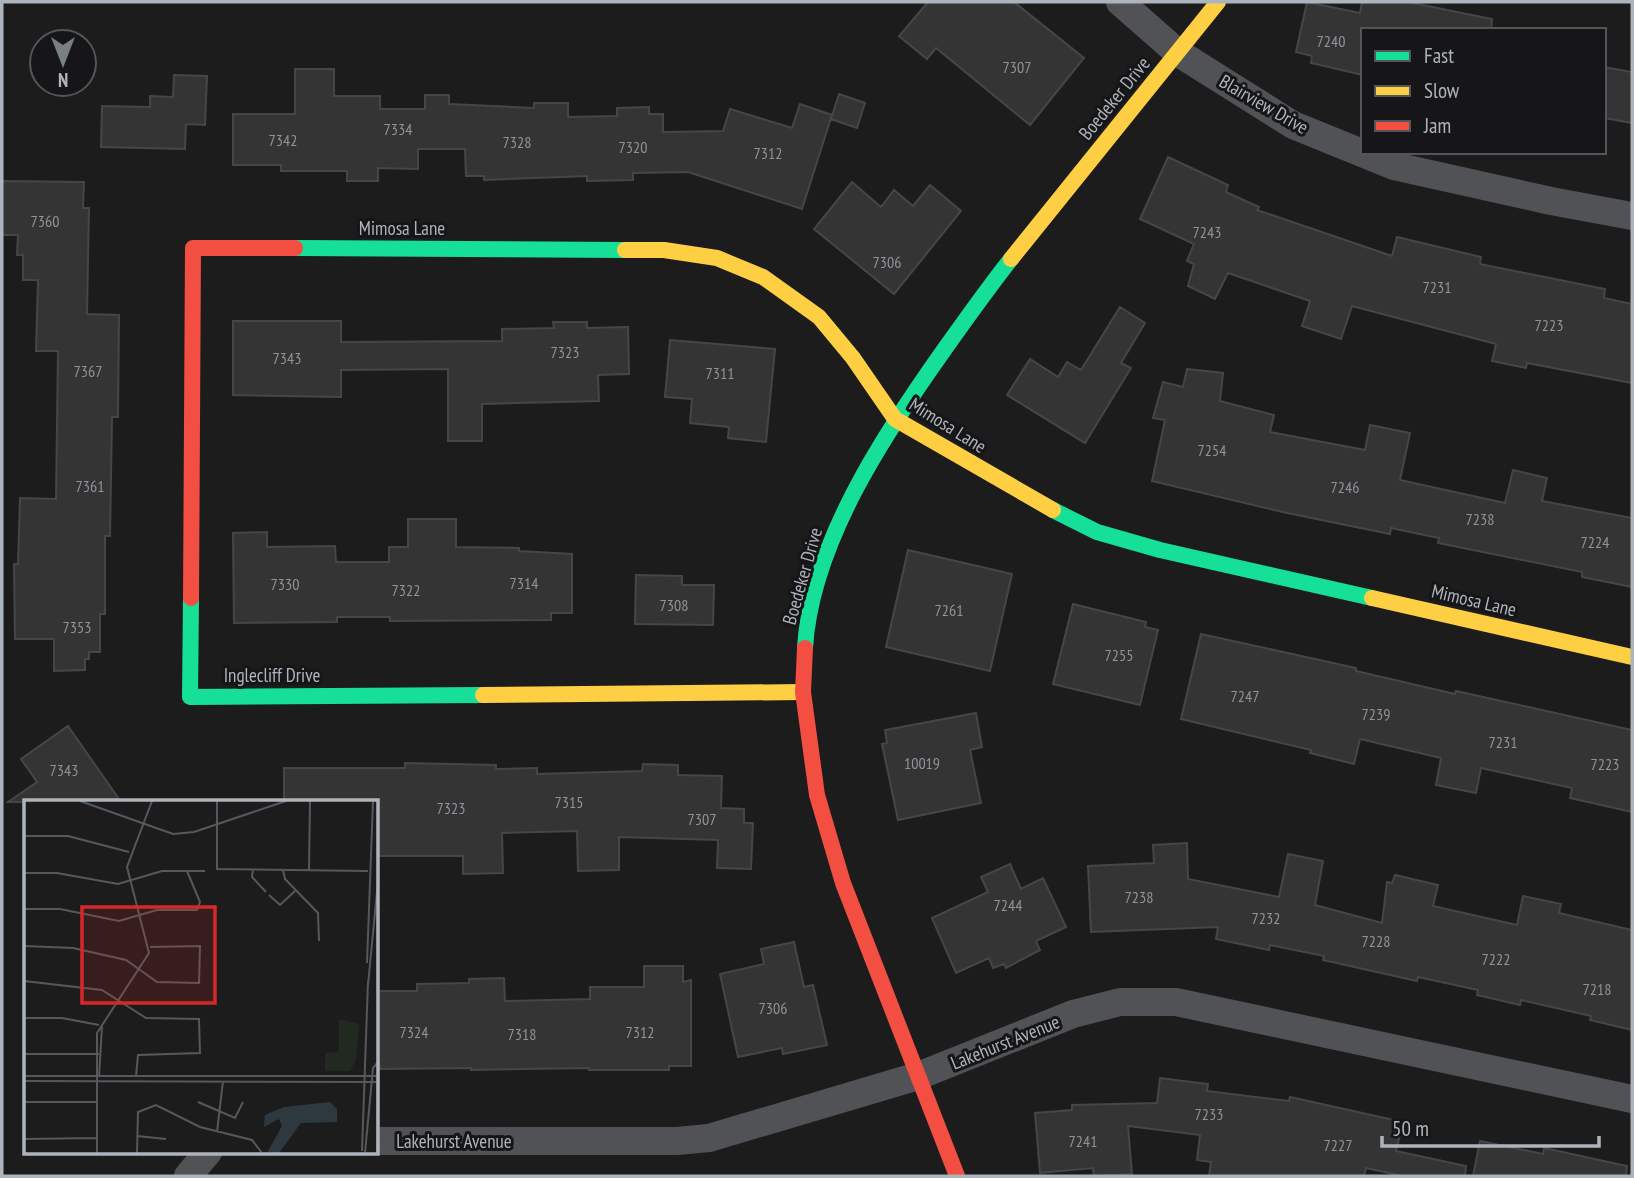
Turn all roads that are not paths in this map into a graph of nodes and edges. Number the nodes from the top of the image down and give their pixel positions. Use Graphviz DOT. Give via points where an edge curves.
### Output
graph roads {
  1 [pos="1120,2"];
  2 [pos="1218,2"];
  3 [pos="1177,52"];
  4 [pos="1361,153"];
  5 [pos="1364,154"];
  6 [pos="1632,216"];
  7 [pos="193,248"];
  8 [pos="895,418"];
  9 [pos="1632,657"];
  10 [pos="803,692"];
  11 [pos="918,1076"];
  12 [pos="1632,1099"];
  13 [pos="378,1141"];
  14 [pos="206,1154"];
  15 [pos="188,1176"];
  16 [pos="957,1176"];
  1 -- 3 [label="street, Blairview Drive"];
  2 -- 3 [label="street, Boedeker Drive"];
  3 -- 4 [label="street, Blairview Drive" via="1293,125"];
  3 -- 8 [label="street, Boedeker Drive" via="992,283"];
  5 -- 6 [label="street, Blairview Drive" via="1394,166"];
  7 -- 8 [label="street, Mimosa Lane" via="664,250 717,258 763,277 819,317"];
  7 -- 10 [label="street, Inglecliff Drive" via="190,697"];
  8 -- 9 [label="street, Mimosa Lane" via="1016,491 1097,532"];
  8 -- 10 [label="street, Boedeker Drive" via="832,537 807,620"];
  10 -- 11 [label="street, Boedeker Drive" via="817,795 843,883"];
  11 -- 12 [label="street, Lakehurst Avenue" via="1073,1014 1120,1002 1177,1002"];
  11 -- 13 [label="street, Lakehurst Avenue" via="709,1138"];
  11 -- 16 [label="street, Boedeker Drive"];
  14 -- 15 [label="street"];
}
